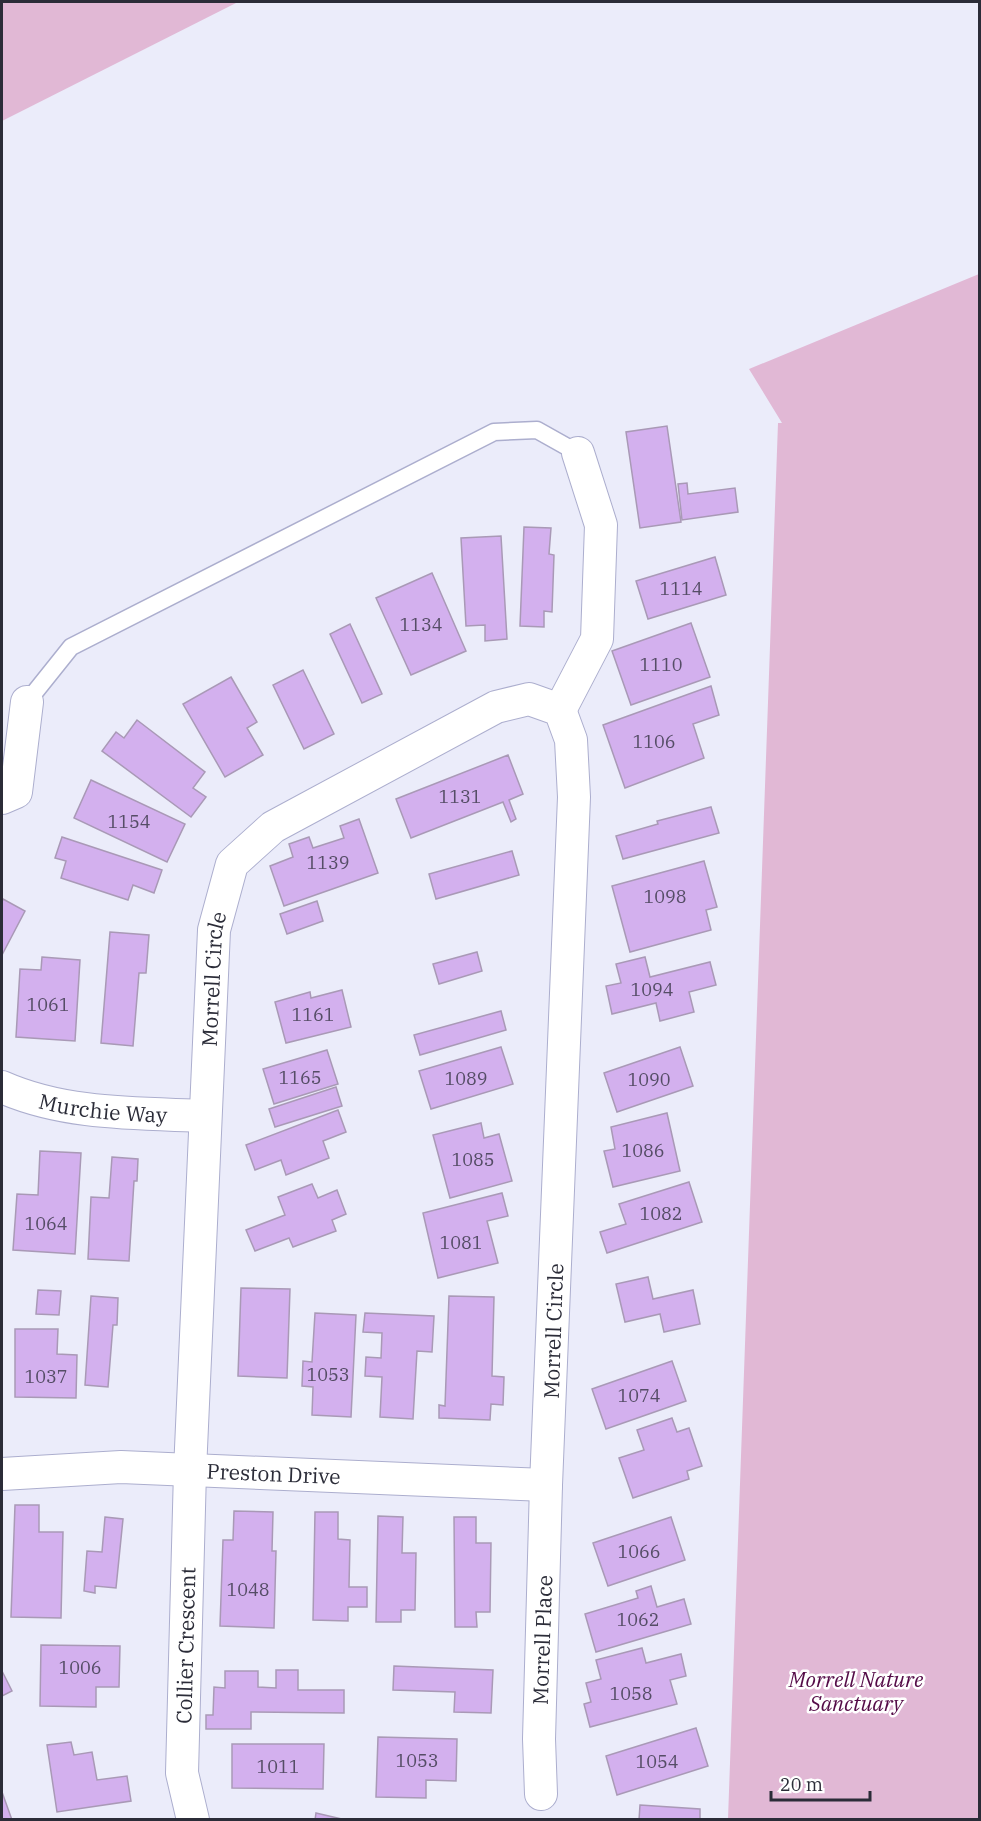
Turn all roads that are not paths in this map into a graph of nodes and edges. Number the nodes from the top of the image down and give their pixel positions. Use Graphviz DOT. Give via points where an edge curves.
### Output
graph roads {
  1 [pos="578,453"];
  2 [pos="27,702"];
  3 [pos="560,710"];
  4 [pos="2,798"];
  5 [pos="2,1087"];
  6 [pos="205,1116"];
  7 [pos="190,1471"];
  8 [pos="2,1474"];
  9 [pos="546,1485"];
  10 [pos="541,1794"];
  11 [pos="193,1820"];
  1 -- 2 [label="lane" via="537,430 494,432 70,647"];
  1 -- 3 [label="street" via="601,525 597,639"];
  2 -- 4 [label="street" via="15,792"];
  3 -- 6 [label="street, Morrell Circle" via="529,699 496,707 273,827 232,864 214,930"];
  3 -- 9 [label="street, Morrell Circle" via="571,740 574,797"];
  5 -- 6 [label="street, Murchie Way" via="62,1106 119,1113"];
  6 -- 7 [label="street, Morrell Circle"];
  7 -- 8 [label="street, Preston Drive" via="121,1467"];
  7 -- 9 [label="street, Preston Drive"];
  7 -- 11 [label="street, Collier Crescent" via="182,1773"];
  9 -- 10 [label="street, Morrell Place"];
}
